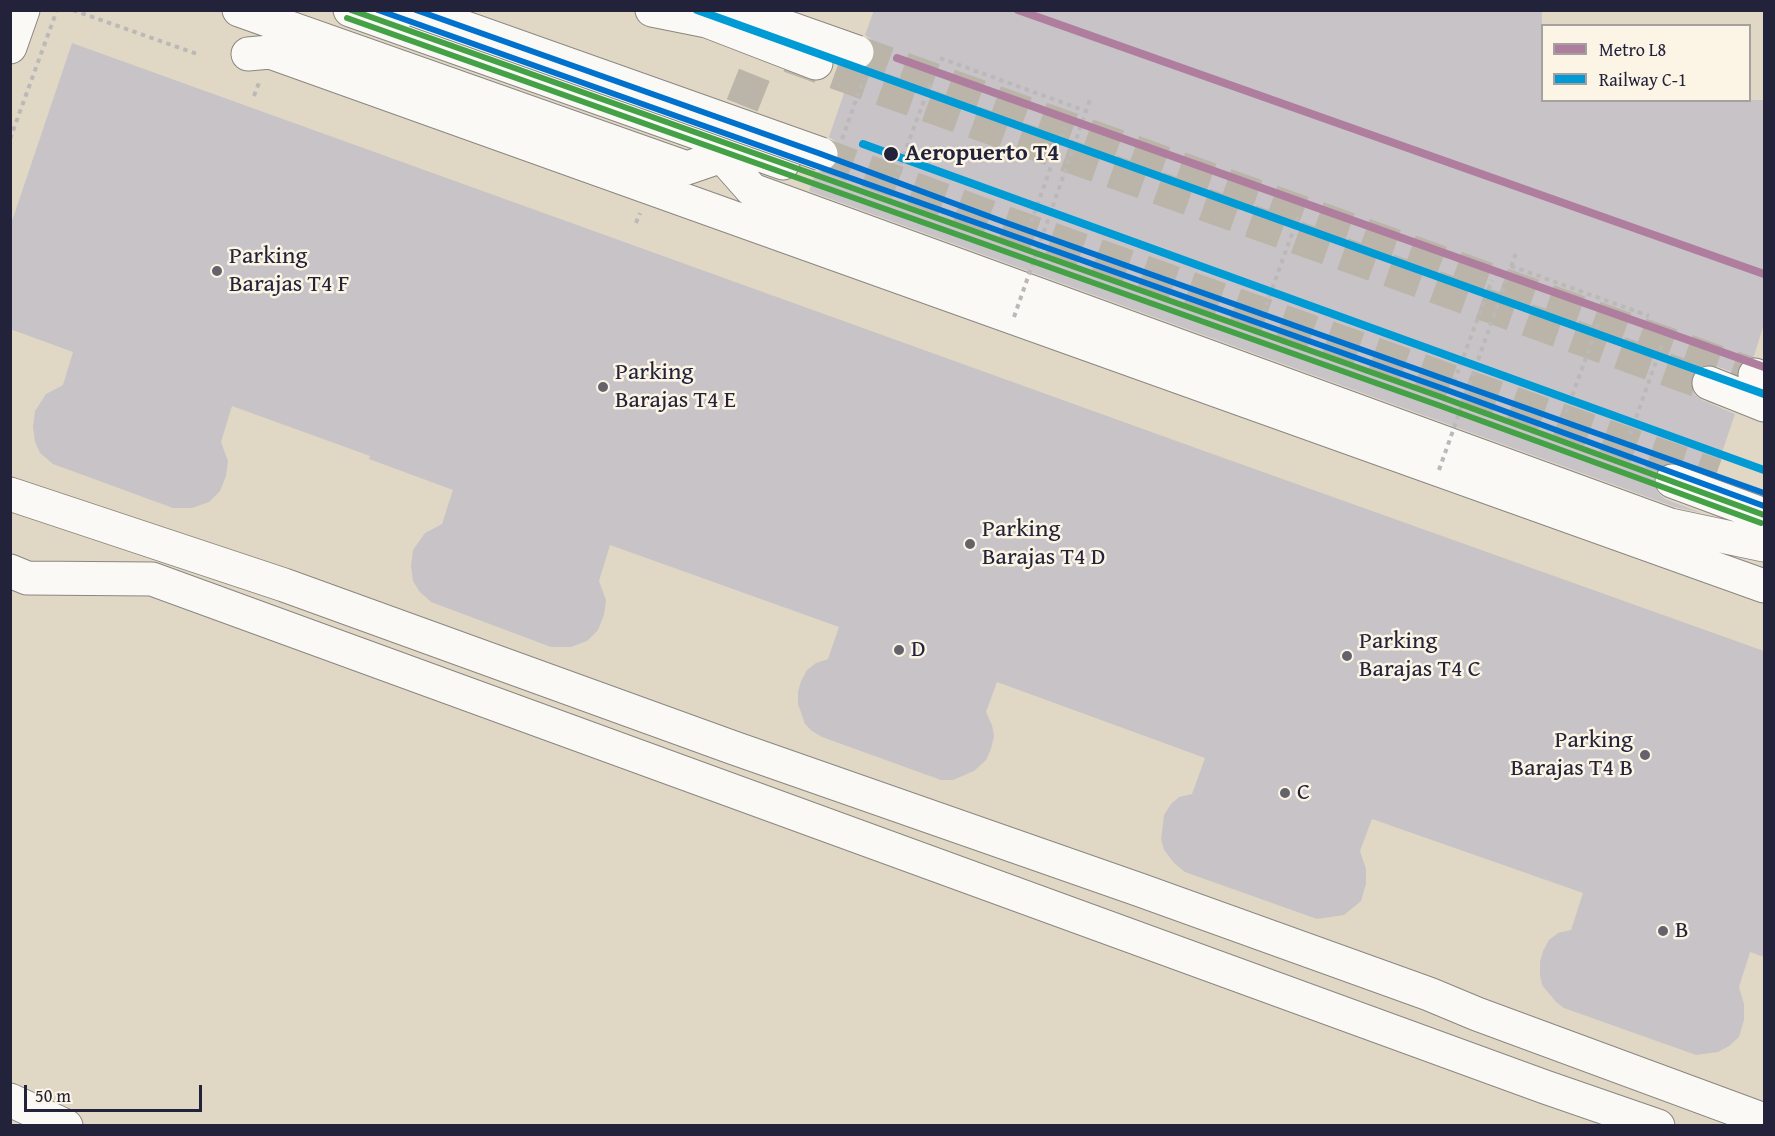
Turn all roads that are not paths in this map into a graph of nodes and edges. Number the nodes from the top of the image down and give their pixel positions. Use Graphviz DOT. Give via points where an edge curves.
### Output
graph roads {
  1 [pos="23,10"];
  2 [pos="239,10"];
  3 [pos="350,10"];
  4 [pos="415,10"];
  5 [pos="652,10"];
  6 [pos="738,10"];
  7 [pos="10,46"];
  8 [pos="248,54"];
  9 [pos="862,61"];
  10 [pos="816,63"];
  11 [pos="830,151"];
  12 [pos="783,163"];
  13 [pos="1709,383"];
  14 [pos="1761,386"];
  15 [pos="1716,475"];
  16 [pos="1672,481"];
  17 [pos="1764,493"];
  18 [pos="10,494"];
  19 [pos="1764,515"];
  20 [pos="1764,545"];
  21 [pos="10,572"];
  22 [pos="1764,586"];
  23 [pos="10,1100"];
  24 [pos="1764,1120"];
  25 [pos="66,1125"];
  26 [pos="1658,1125"];
  1 -- 7 [label="street"];
  2 -- 20 [label="street" via="687,168 723,156 752,190 1670,525"];
  3 -- 12 [label="street"];
  4 -- 11 [label="street, bridge"];
  5 -- 10 [label="street" via="707,21"];
  6 -- 9 [label="street, bridge"];
  8 -- 22 [label="street" via="270,52"];
  13 -- 14 [label="street"];
  15 -- 17 [label="street"];
  16 -- 19 [label="street"];
  18 -- 24 [label="street" via="284,585 1151,894"];
  21 -- 26 [label="street" via="27,578 152,579"];
  23 -- 25 [label="street"];
}
